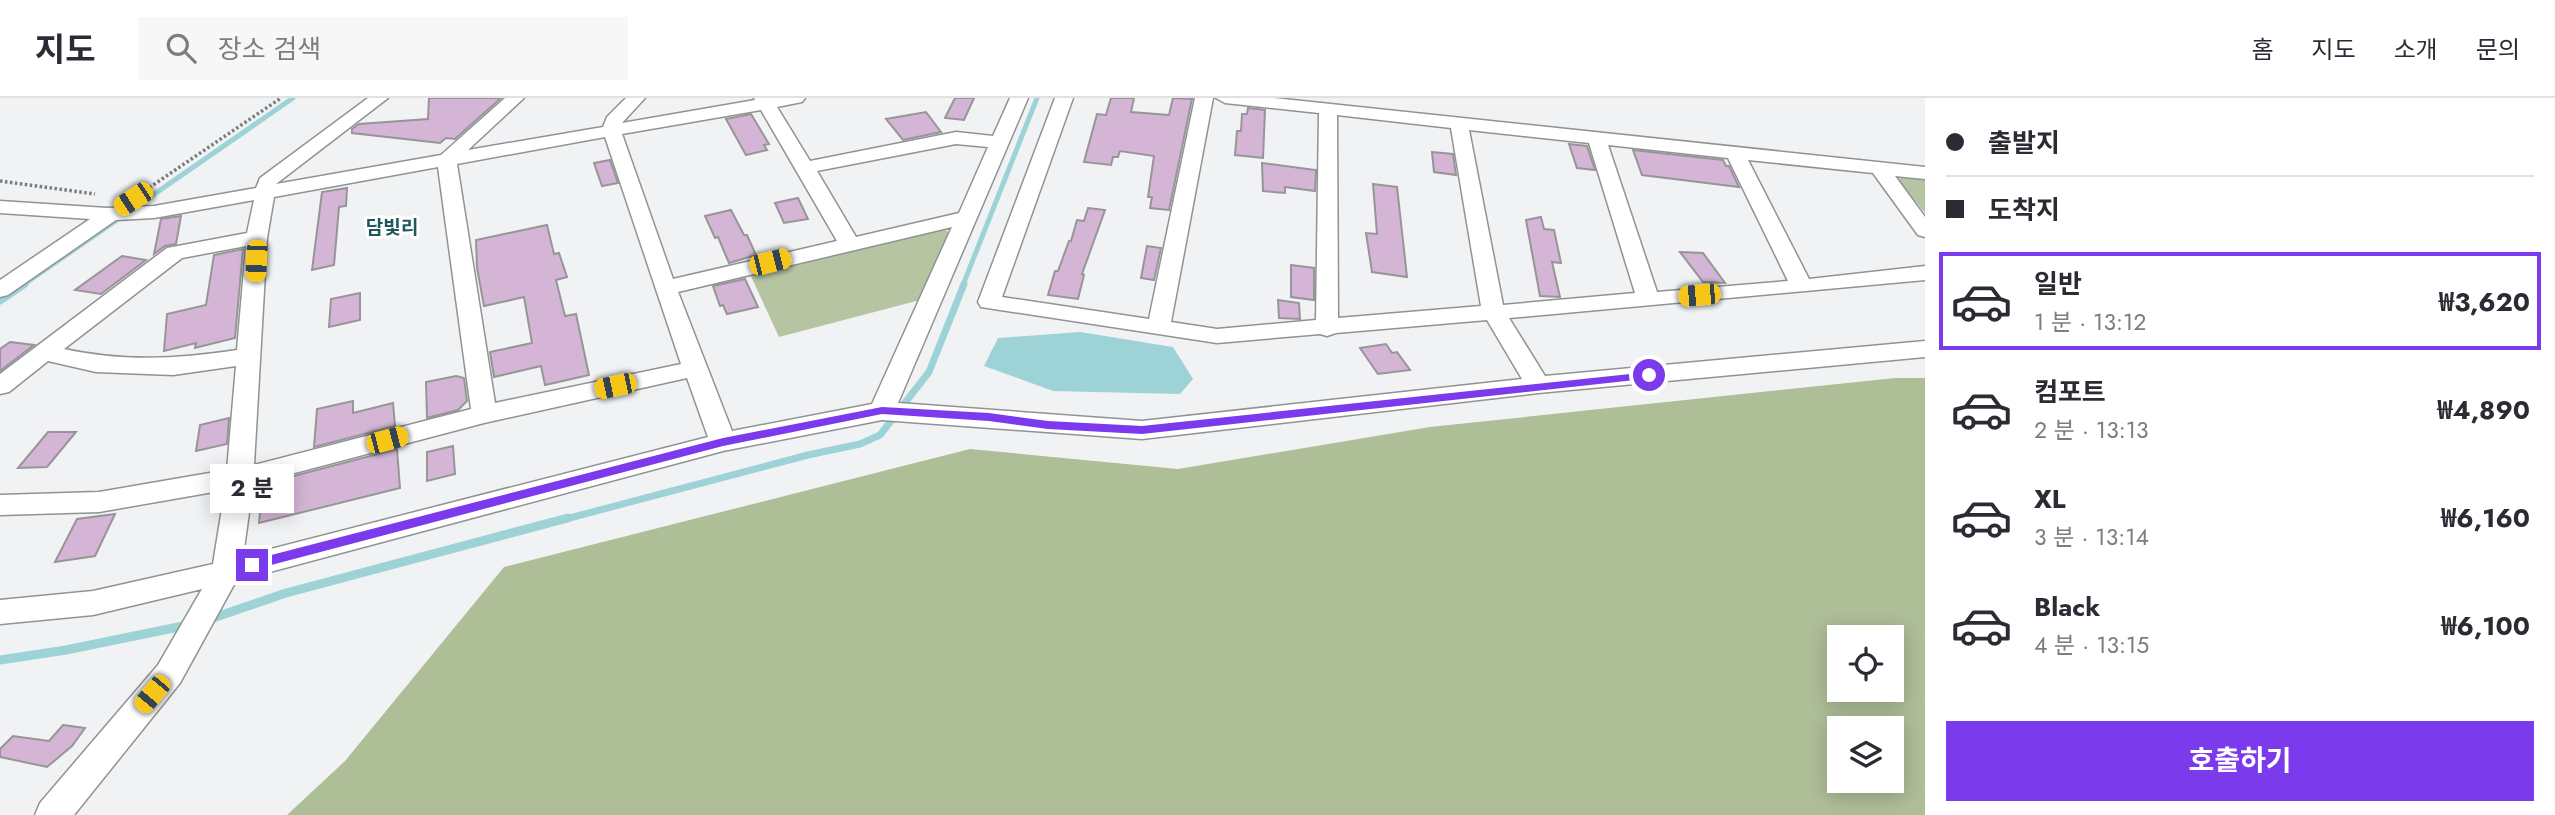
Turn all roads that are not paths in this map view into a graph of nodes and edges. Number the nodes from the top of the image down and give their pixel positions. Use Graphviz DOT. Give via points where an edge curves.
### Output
graph roads {
  1 [pos="379,98"];
  2 [pos="515,98"];
  3 [pos="636,98"];
  4 [pos="796,98"];
  5 [pos="1019,98"];
  6 [pos="1064,98"];
  7 [pos="1204,98"];
  8 [pos="1225,98"];
  9 [pos="764,101"];
  10 [pos="1328,109"];
  11 [pos="1459,123"];
  12 [pos="612,131"];
  13 [pos="1597,138"];
  14 [pos="1000,142"];
  15 [pos="1735,152"];
  16 [pos="447,160"];
  17 [pos="805,168"];
  18 [pos="1880,169"];
  19 [pos="1925,173"];
  20 [pos="264,193"];
  21 [pos="133,199"];
  22 [pos="0,207"];
  23 [pos="110,214"];
  24 [pos="967,217"];
  25 [pos="1925,231"];
  26 [pos="257,238"];
  27 [pos="849,243"];
  28 [pos="1925,273"];
  29 [pos="1802,286"];
  30 [pos="665,288"];
  31 [pos="0,290"];
  32 [pos="1648,299"];
  33 [pos="1493,312"];
  34 [pos="1159,327"];
  35 [pos="1327,329"];
  36 [pos="1925,349"];
  37 [pos="46,353"];
  38 [pos="250,356"];
  39 [pos="693,369"];
  40 [pos="1538,385"];
  41 [pos="0,386"];
  42 [pos="882,411"];
  43 [pos="484,414"];
  44 [pos="723,442"];
  45 [pos="240,478"];
  46 [pos="0,505"];
  47 [pos="222,581"];
  48 [pos="0,612"];
  49 [pos="52,815"];
  1 -- 20 [label="street" via="267,182"];
  2 -- 16 [label="street"];
  3 -- 12 [label="street" via="613,121"];
  4 -- 9 [label="street"];
  5 -- 14 [label="street"];
  6 -- 34 [label="street" via="989,302"];
  7 -- 34 [label="street"];
  8 -- 10 [label="street"];
  9 -- 12 [label="street"];
  9 -- 17 [label="street"];
  10 -- 11 [label="street"];
  10 -- 35 [label="street"];
  11 -- 13 [label="street"];
  11 -- 33 [label="street"];
  12 -- 16 [label="street"];
  12 -- 30 [label="street"];
  13 -- 15 [label="street"];
  13 -- 32 [label="street"];
  14 -- 17 [label="street" via="956,138"];
  14 -- 24 [label="street"];
  15 -- 18 [label="street"];
  15 -- 29 [label="street"];
  16 -- 20 [label="street"];
  16 -- 43 [label="street"];
  17 -- 27 [label="street"];
  18 -- 19 [label="street"];
  18 -- 25 [label="street"];
  20 -- 23 [label="street" via="155,212"];
  20 -- 26 [label="street"];
  21 -- 23 [label="street"];
  22 -- 23 [label="street"];
  23 -- 31 [label="street"];
  24 -- 27 [label="street"];
  24 -- 42 [label="street"];
  26 -- 37 [label="street" via="175,253"];
  26 -- 38 [label="street"];
  27 -- 30 [label="street"];
  28 -- 29 [label="street"];
  29 -- 32 [label="street"];
  30 -- 39 [label="street"];
  32 -- 33 [label="street"];
  33 -- 35 [label="street"];
  33 -- 40 [label="street"];
  34 -- 35 [label="street" via="1217,336"];
  36 -- 40 [label="street"];
  37 -- 38 [label="street" via="96,364 173,367"];
  37 -- 41 [label="street"];
  38 -- 45 [label="street"];
  39 -- 43 [label="street"];
  39 -- 44 [label="street"];
  40 -- 42 [label="street" via="1142,430"];
  42 -- 44 [label="street"];
  43 -- 45 [label="street"];
  44 -- 47 [label="street"];
  45 -- 46 [label="street" via="99,502"];
  45 -- 47 [label="street"];
  47 -- 48 [label="street" via="93,603"];
  47 -- 49 [label="street" via="169,674"];
}
